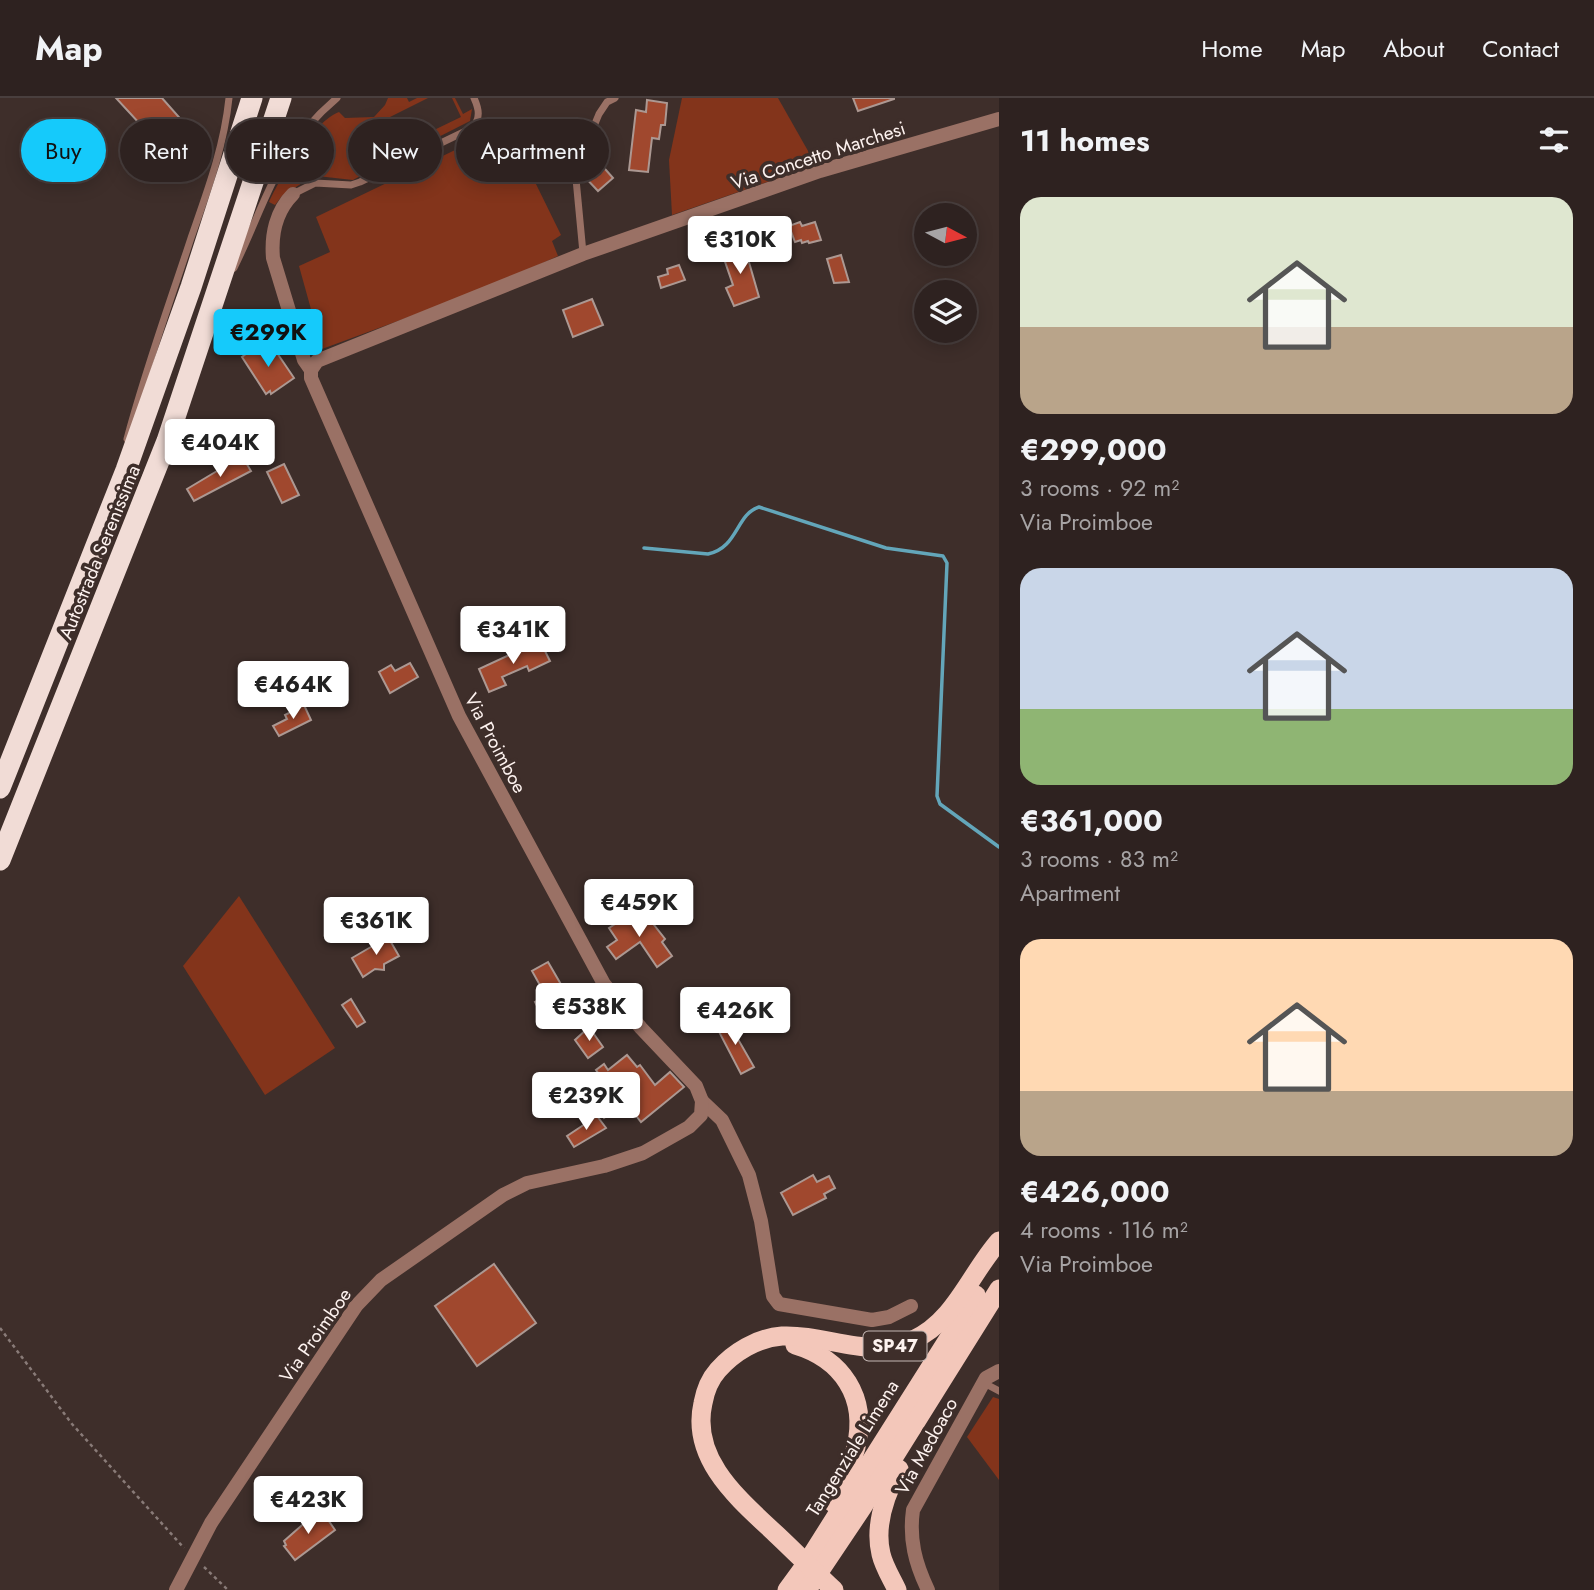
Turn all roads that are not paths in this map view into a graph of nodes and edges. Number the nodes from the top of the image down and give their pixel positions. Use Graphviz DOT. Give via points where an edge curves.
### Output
graph roads {
  1 [pos="229,98"];
  2 [pos="252,98"];
  3 [pos="281,98"];
  4 [pos="337,98"];
  5 [pos="474,98"];
  6 [pos="615,98"];
  7 [pos="999,119"];
  8 [pos="293,194"];
  9 [pos="583,254"];
  10 [pos="208,323"];
  11 [pos="311,370"];
  12 [pos="96,548"];
  13 [pos="0,788"];
  14 [pos="0,860"];
  15 [pos="702,1101"];
  16 [pos="999,1241"];
  17 [pos="999,1258"];
  18 [pos="999,1289"];
  19 [pos="911,1306"];
  20 [pos="973,1330"];
  21 [pos="746,1348"];
  22 [pos="999,1371"];
  23 [pos="983,1383"];
  24 [pos="999,1391"];
  25 [pos="176,1590"];
  26 [pos="775,1590"];
  27 [pos="787,1590"];
  28 [pos="807,1590"];
  29 [pos="834,1590"];
  30 [pos="897,1590"];
  31 [pos="928,1590"];
  1 -- 12 [label="lane" via="212,177 137,399"];
  2 -- 12 [label="highway, Autostrada Serenissima" via="156,390"];
  3 -- 10 [label="highway, Autostrada Serenissima"];
  4 -- 10 [label="lane" via="310,123 282,160"];
  5 -- 8 [label="lane, Via Proimboe" via="479,111 472,128 360,182 315,183"];
  6 -- 9 [label="lane" via="599,114 576,179"];
  7 -- 9 [label="street, Via Concetto Marchesi" via="820,171"];
  8 -- 11 [label="street, Via Proimboe" via="279,215 273,258"];
  9 -- 11 [label="street" via="317,361"];
  10 -- 14 [label="highway, Autostrada Serenissima" via="139,513"];
  11 -- 15 [label="street, Via Proimboe" via="465,728 604,984 696,1086"];
  12 -- 13 [label="highway, Autostrada Serenissima"];
  15 -- 19 [label="street, Via Proimboe" via="722,1120 749,1175 773,1296 779,1304 872,1320"];
  15 -- 25 [label="street, Via Proimboe" via="701,1115 689,1128 643,1153 604,1167 527,1183 381,1280 356,1306 211,1523"];
  16 -- 21 [label="highway, SP47" via="942,1320 917,1339 872,1348 785,1336"];
  17 -- 27 [label="highway, Tangenziale Limena"];
  18 -- 20 [label="highway, Tangenziale Limena"];
  20 -- 28 [label="highway, Tangenziale Limena"];
  20 -- 30 [label="highway" via="884,1504 880,1547"];
  21 -- 26 [label="highway, SP47" via="783,1343 820,1354 841,1371 858,1412 856,1445 837,1494"];
  21 -- 29 [label="highway, SP47" via="714,1376 704,1400 701,1427 705,1448 725,1484"];
  22 -- 23 [label="street, Via Medoaco"];
  23 -- 24 [label="lane"];
  23 -- 31 [label="street, Via Medoaco" via="913,1510 912,1548"];
}
